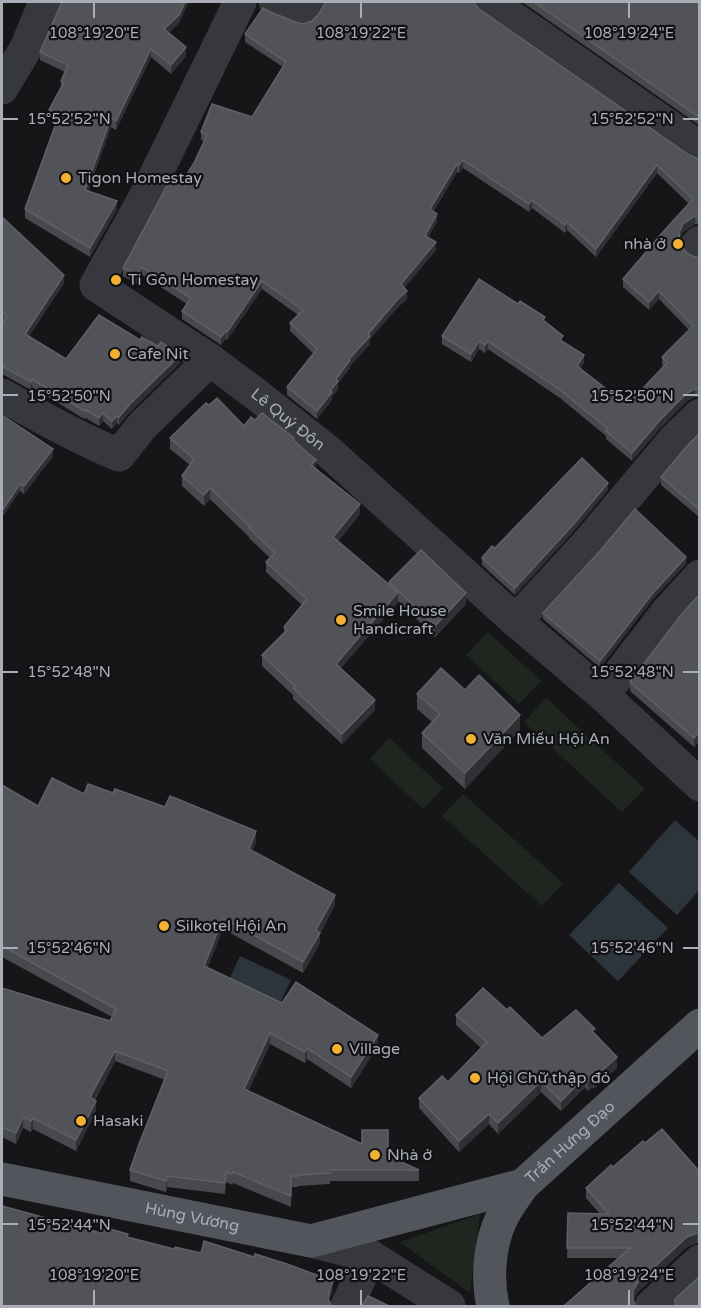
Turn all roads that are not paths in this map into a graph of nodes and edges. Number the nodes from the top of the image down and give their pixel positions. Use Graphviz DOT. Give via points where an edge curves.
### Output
graph roads {
  1 [pos="45,2"];
  2 [pos="240,2"];
  3 [pos="275,2"];
  4 [pos="309,2"];
  5 [pos="490,2"];
  6 [pos="2,88"];
  7 [pos="699,148"];
  8 [pos="699,242"];
  9 [pos="699,247"];
  10 [pos="210,360"];
  11 [pos="2,394"];
  12 [pos="699,415"];
  13 [pos="699,576"];
  14 [pos="516,621"];
  15 [pos="603,695"];
  16 [pos="699,785"];
  17 [pos="699,1025"];
  18 [pos="2,1179"];
  19 [pos="523,1185"];
  20 [pos="311,1241"];
  21 [pos="370,1256"];
  22 [pos="699,1261"];
  23 [pos="347,1306"];
  24 [pos="449,1306"];
  25 [pos="493,1306"];
  26 [pos="651,1306"];
  1 -- 6 [label="street" via="26,48"];
  2 -- 10 [label="street, Lê Quý Đôn" via="145,197 96,285"];
  3 -- 4 [label="street" via="302,13"];
  5 -- 7 [label="street"];
  8 -- 9 [label="street"];
  10 -- 11 [label="street" via="143,425 119,455 43,420"];
  10 -- 14 [label="street, Lê Quý Đôn" via="330,453"];
  12 -- 14 [label="street"];
  13 -- 15 [label="street"];
  14 -- 15 [label="street, Lê Quý Đôn"];
  15 -- 16 [label="street, Lê Quý Đôn"];
  17 -- 19 [label="main road, Trần Hưng Đạo"];
  18 -- 20 [label="main road, Hùng Vương"];
  19 -- 20 [label="main road, Trần Hưng Đạo"];
  19 -- 25 [label="main road" via="500,1221 490,1258"];
  20 -- 21 [label="street"];
  21 -- 23 [label="street"];
  21 -- 24 [label="street"];
  22 -- 26 [label="street"];
}
